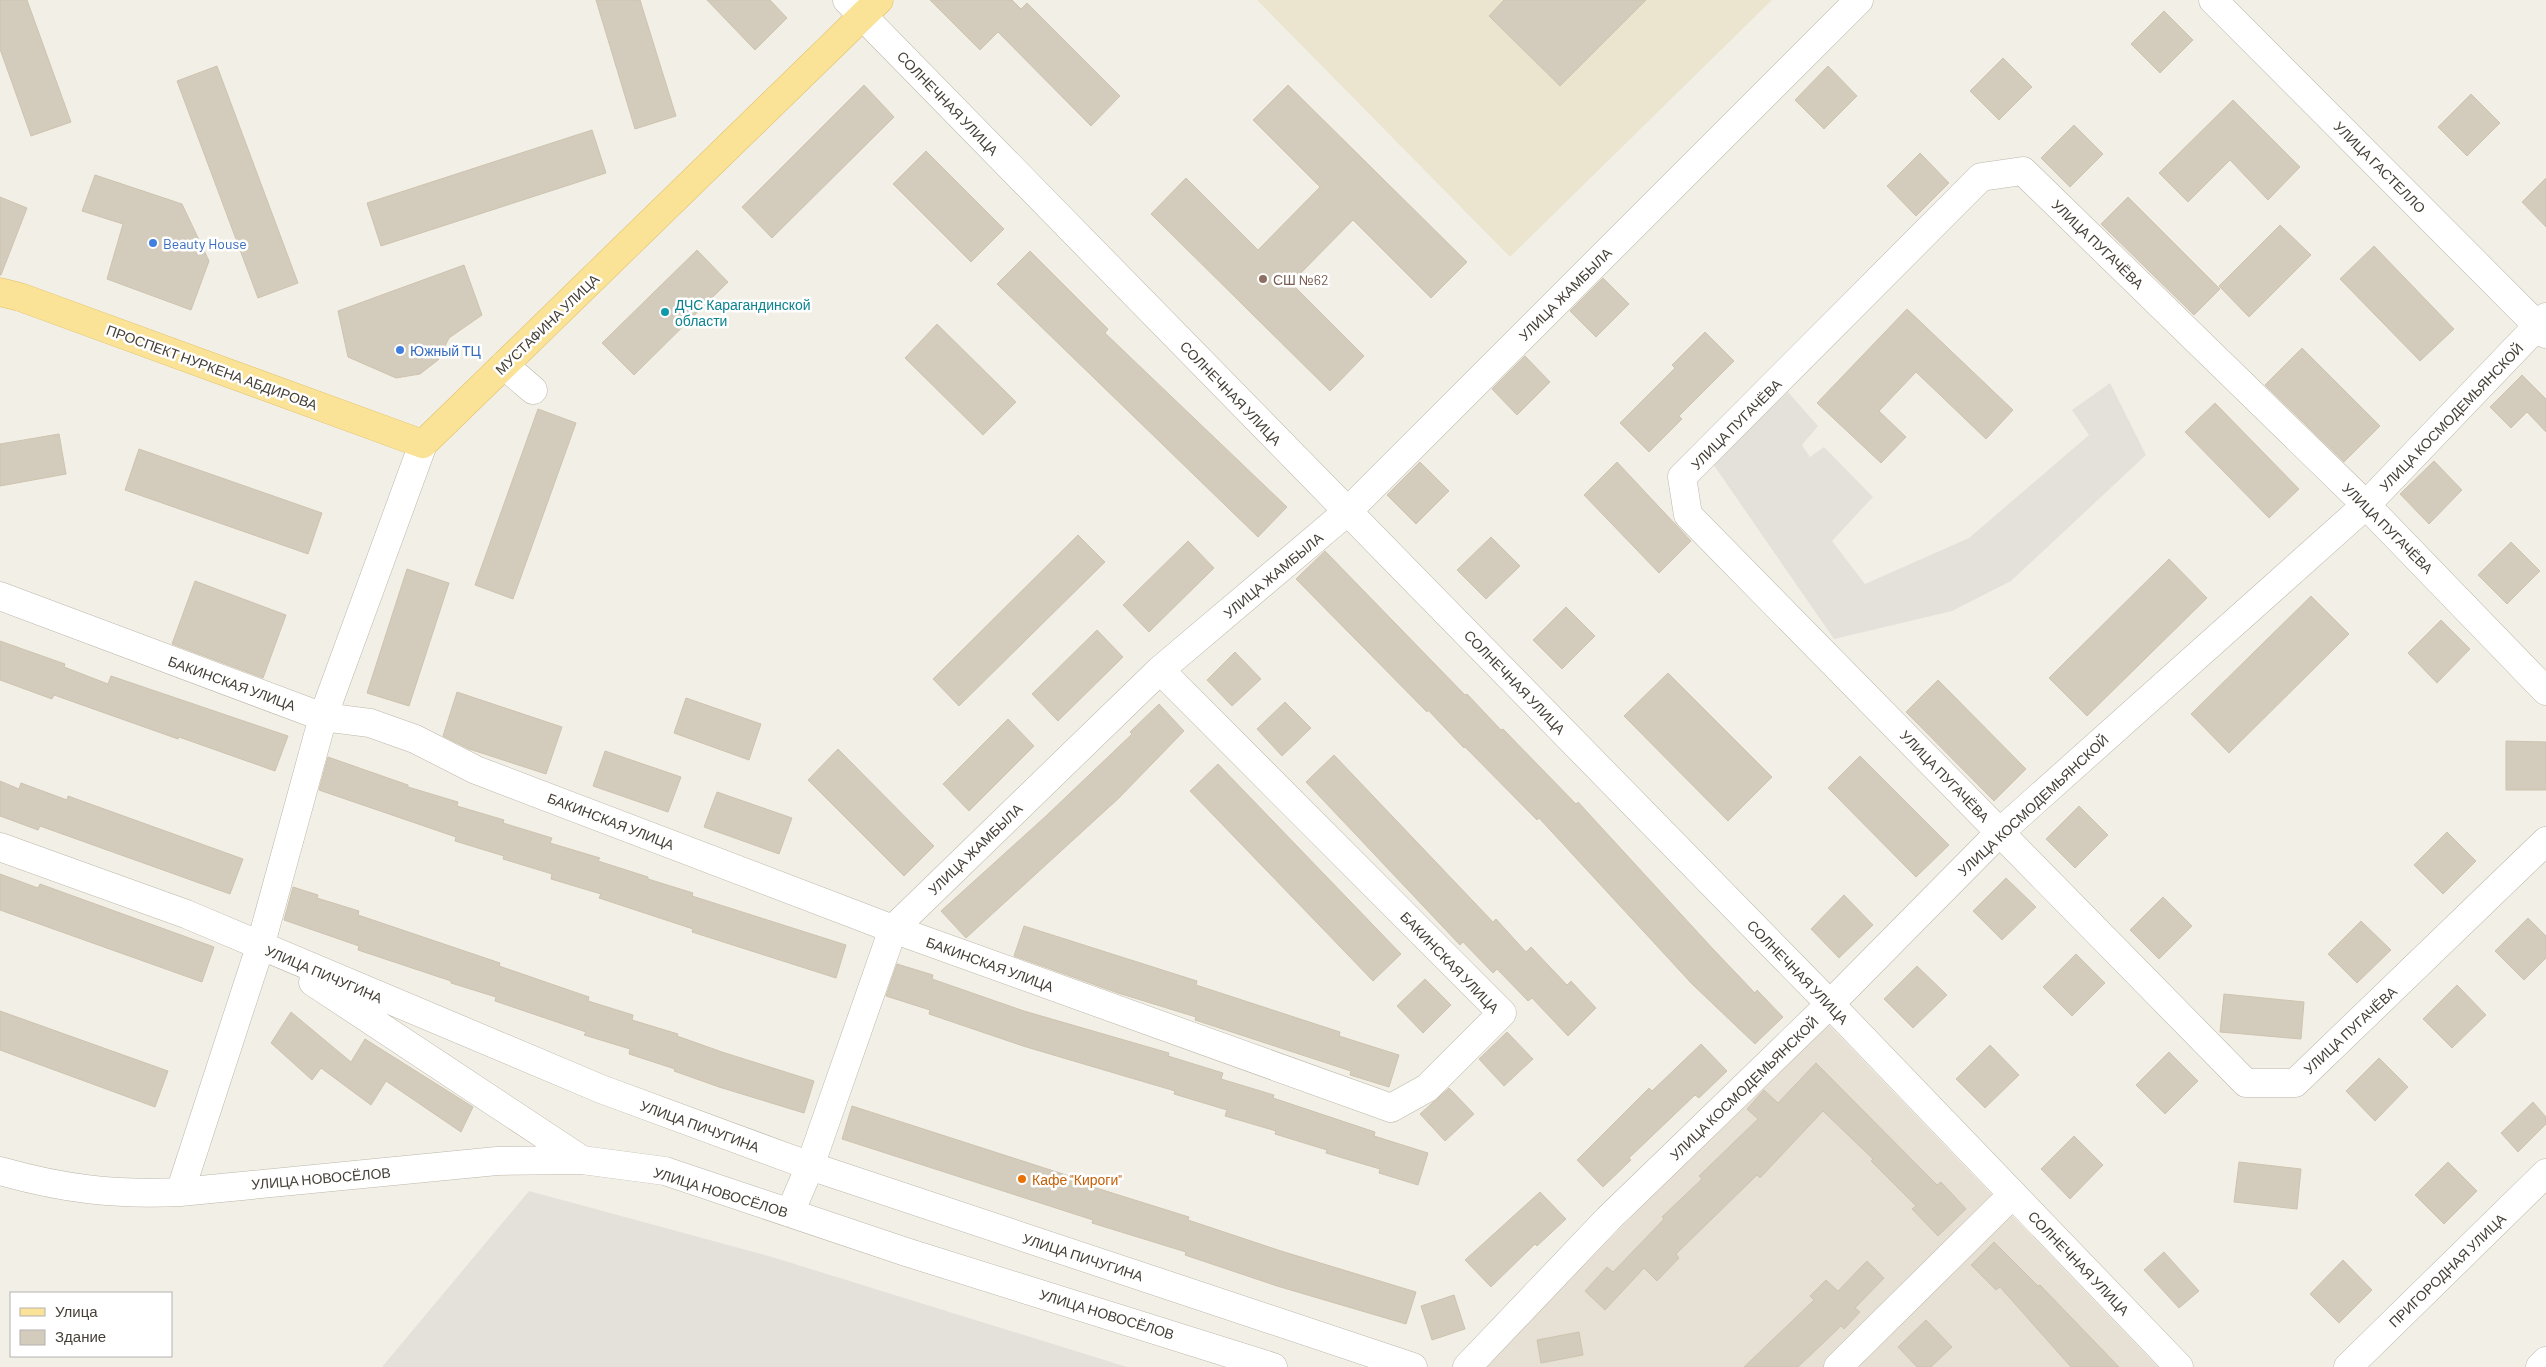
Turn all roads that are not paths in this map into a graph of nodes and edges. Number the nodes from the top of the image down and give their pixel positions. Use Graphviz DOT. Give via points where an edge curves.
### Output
graph roads {
  1 [pos="1859,0"];
  2 [pos="2213,0"];
  3 [pos="863,5"];
  4 [pos="0,292"];
  5 [pos="2543,325"];
  6 [pos="504,365"];
  7 [pos="533,390"];
  8 [pos="423,444"];
  9 [pos="2366,505"];
  10 [pos="1348,511"];
  11 [pos="0,596"];
  12 [pos="1160,670"];
  13 [pos="2546,691"];
  14 [pos="323,717"];
  15 [pos="2000,832"];
  16 [pos="2546,841"];
  17 [pos="0,847"];
  18 [pos="893,929"];
  19 [pos="260,947"];
  20 [pos="1830,1004"];
  21 [pos="582,1160"];
  22 [pos="810,1166"];
  23 [pos="0,1171"];
  24 [pos="2546,1173"];
  25 [pos="180,1192"];
  26 [pos="2013,1194"];
  27 [pos="790,1212"];
  28 [pos="2546,1361"];
  29 [pos="1273,1367"];
  30 [pos="1413,1367"];
  31 [pos="1467,1367"];
  32 [pos="1838,1367"];
  33 [pos="2180,1367"];
  34 [pos="2348,1367"];
  35 [pos="2540,1367"];
  1 -- 10 [label="street, УЛИЦА ЖАМБЫЛА"];
  2 -- 5 [label="street, УЛИЦА ГАСТЕЛЛО"];
  3 -- 6 [label="main road, МУСТАФИНА УЛИЦА"];
  3 -- 10 [label="street, СОЛНЕЧНАЯ УЛИЦА"];
  4 -- 8 [label="main road, ПРОСПЕКТ НУРКЕНА АБДИРОВА"];
  5 -- 9 [label="street, УЛИЦА КОСМОДЕМЬЯНСКОЙ"];
  6 -- 7 [label="street"];
  6 -- 8 [label="main road, МУСТАФИНА УЛИЦА"];
  8 -- 14 [label="street, МУСТАФИНА УЛИЦА"];
  9 -- 13 [label="street, УЛИЦА ПУГАЧЁВА"];
  9 -- 15 [label="street, УЛИЦА КОСМОДЕМЬЯНСКОЙ"];
  9 -- 15 [label="street, УЛИЦА ПУГАЧЁВА" via="2024,171 1981,177 1682,477 1688,515"];
  10 -- 12 [label="street, УЛИЦА ЖАМБЫЛА"];
  10 -- 20 [label="street, СОЛНЕЧНАЯ УЛИЦА"];
  11 -- 14 [label="street, БАКИНСКАЯ УЛИЦА"];
  12 -- 18 [label="street, УЛИЦА ЖАМБЫЛА"];
  12 -- 18 [label="street, БАКИНСКАЯ УЛИЦА" via="1502,1013 1427,1088 1391,1108"];
  14 -- 18 [label="street, БАКИНСКАЯ УЛИЦА" via="370,723 415,740 476,770"];
  14 -- 19 [label="street, МУСТАФИНА УЛИЦА"];
  15 -- 16 [label="street, УЛИЦА ПУГАЧЁВА" via="2246,1083 2295,1083"];
  15 -- 20 [label="street, УЛИЦА КОСМОДЕМЬЯНСКОЙ"];
  17 -- 19 [label="street, УЛИЦА ПИЧУГИНА" via="186,914"];
  18 -- 22 [label="street, УЛИЦА ЖАМБЫЛА"];
  19 -- 21 [label="street"];
  19 -- 22 [label="street, УЛИЦА ПИЧУГИНА" via="601,1089"];
  19 -- 25 [label="street, МУСТАФИНА УЛИЦА"];
  20 -- 26 [label="street, СОЛНЕЧНАЯ УЛИЦА"];
  20 -- 31 [label="street, УЛИЦА КОСМОДЕМЬЯНСКОЙ" via="1608,1219"];
  21 -- 25 [label="street, УЛИЦА НОВОСЁЛОВ" via="498,1161"];
  21 -- 27 [label="street, УЛИЦА НОВОСЁЛОВ" via="665,1172"];
  22 -- 27 [label="street, УЛИЦА ЖАМБЫЛА"];
  22 -- 30 [label="street, УЛИЦА ПИЧУГИНА"];
  23 -- 25 [label="street, УЛИЦА НОВОСЁЛОВ" via="78,1189 130,1194"];
  24 -- 34 [label="street, ПРИГОРОДНАЯ УЛИЦА"];
  26 -- 32 [label="street"];
  26 -- 33 [label="street, СОЛНЕЧНАЯ УЛИЦА"];
  27 -- 29 [label="street, УЛИЦА НОВОСЁЛОВ" via="906,1252"];
  28 -- 35 [label="street"];
}
